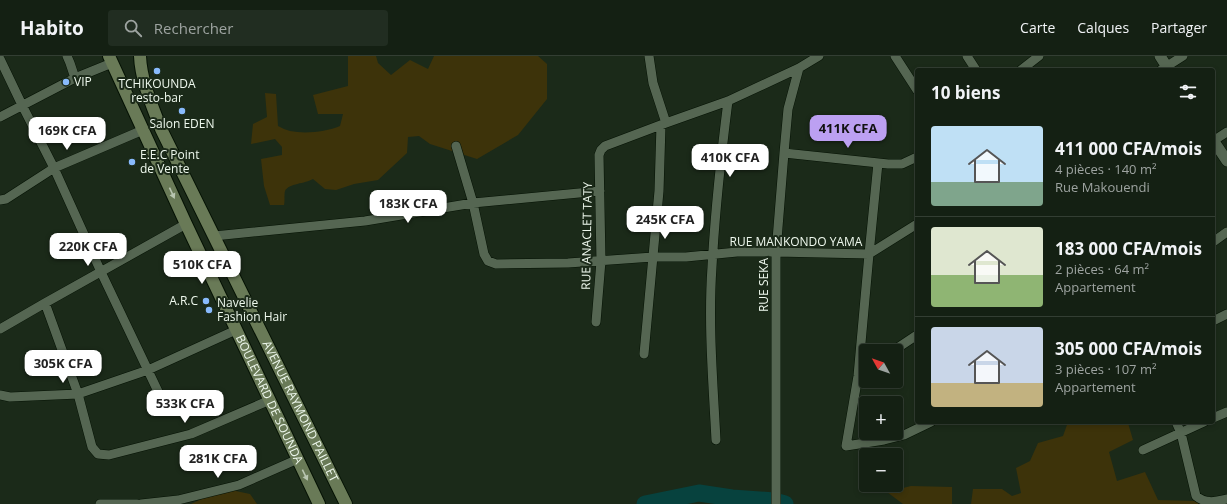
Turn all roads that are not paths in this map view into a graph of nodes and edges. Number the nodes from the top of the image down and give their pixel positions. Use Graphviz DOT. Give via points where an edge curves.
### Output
graph roads {
  1 [pos="67,56"];
  2 [pos="140,56"];
  3 [pos="649,56"];
  4 [pos="819,56"];
  5 [pos="895,56"];
  6 [pos="967,56"];
  7 [pos="1039,56"];
  8 [pos="1160,56"];
  9 [pos="1183,56"];
  10 [pos="114,58"];
  11 [pos="0,59"];
  12 [pos="799,68"];
  13 [pos="975,68"];
  14 [pos="1024,68"];
  15 [pos="1165,68"];
  16 [pos="1166,68"];
  17 [pos="74,78"];
  18 [pos="915,87"];
  19 [pos="728,101"];
  20 [pos="22,105"];
  21 [pos="0,117"];
  22 [pos="664,124"];
  23 [pos="143,130"];
  24 [pos="1227,132"];
  25 [pos="1215,139"];
  26 [pos="1215,143"];
  27 [pos="456,146"];
  28 [pos="784,153"];
  29 [pos="915,158"];
  30 [pos="1227,160"];
  31 [pos="878,163"];
  32 [pos="54,168"];
  33 [pos="600,190"];
  34 [pos="0,200"];
  35 [pos="472,203"];
  36 [pos="186,224"];
  37 [pos="915,225"];
  38 [pos="1227,232"];
  39 [pos="214,236"];
  40 [pos="1215,241"];
  41 [pos="776,252"];
  42 [pos="713,254"];
  43 [pos="869,254"];
  44 [pos="653,257"];
  45 [pos="601,260"];
  46 [pos="101,272"];
  47 [pos="45,303"];
  48 [pos="1227,314"];
  49 [pos="1215,320"];
  50 [pos="596,322"];
  51 [pos="0,329"];
  52 [pos="236,330"];
  53 [pos="915,336"];
  54 [pos="903,344"];
  55 [pos="644,354"];
  56 [pos="148,370"];
  57 [pos="858,376"];
  58 [pos="0,394"];
  59 [pos="78,394"];
  60 [pos="270,400"];
  61 [pos="164,404"];
  62 [pos="1227,412"];
  63 [pos="1215,417"];
  64 [pos="928,424"];
  65 [pos="1177,424"];
  66 [pos="1199,424"];
  67 [pos="1180,432"];
  68 [pos="716,440"];
  69 [pos="1144,450"];
  70 [pos="298,459"];
  71 [pos="1227,499"];
  72 [pos="776,500"];
  73 [pos="100,504"];
  74 [pos="137,504"];
  75 [pos="141,504"];
  76 [pos="319,504"];
  77 [pos="346,504"];
  1 -- 17 [label="street"];
  2 -- 39 [label="main road, AVENUE RAYMOND PAILLET" via="140,69 161,129"];
  3 -- 22 [label="street"];
  4 -- 12 [label="street"];
  5 -- 18 [label="street"];
  6 -- 13 [label="street"];
  7 -- 14 [label="street"];
  8 -- 15 [label="street"];
  9 -- 16 [label="street"];
  10 -- 17 [label="street"];
  10 -- 23 [label="main road, BOULEVARD DE SOUNDA"];
  11 -- 20 [label="street"];
  12 -- 19 [label="street"];
  12 -- 28 [label="street, RUE SEKA" via="788,109"];
  17 -- 20 [label="street"];
  19 -- 22 [label="street"];
  19 -- 42 [label="street"];
  20 -- 21 [label="street"];
  20 -- 32 [label="street"];
  22 -- 33 [label="street, RUE ANACLET TATY" via="605,146 601,150"];
  22 -- 44 [label="street"];
  23 -- 32 [label="street"];
  23 -- 36 [label="main road, BOULEVARD DE SOUNDA, one-way"];
  24 -- 25 [label="street"];
  26 -- 30 [label="street"];
  27 -- 35 [label="street"];
  28 -- 31 [label="street"];
  28 -- 41 [label="street, RUE SEKA"];
  29 -- 31 [label="street" via="902,164"];
  31 -- 43 [label="street"];
  32 -- 34 [label="street" via="6,199"];
  32 -- 46 [label="street"];
  33 -- 35 [label="street"];
  33 -- 45 [label="street, RUE ANACLET TATY"];
  35 -- 39 [label="street" via="365,221"];
  35 -- 45 [label="street, RUE MANKONDO YAMA" via="488,261 496,264 568,264"];
  36 -- 46 [label="street"];
  36 -- 52 [label="main road, BOULEVARD DE SOUNDA"];
  37 -- 43 [label="street"];
  38 -- 40 [label="street"];
  39 -- 77 [label="main road, AVENUE RAYMOND PAILLET"];
  41 -- 42 [label="street, RUE MANKONDO YAMA"];
  41 -- 43 [label="street, RUE MANKONDO YAMA"];
  41 -- 72 [label="street, RUE SEKA"];
  42 -- 44 [label="street, RUE MANKONDO YAMA"];
  42 -- 68 [label="street" via="711,338"];
  43 -- 57 [label="street, RUE MANKONDO YAMA"];
  44 -- 45 [label="street, RUE MANKONDO YAMA"];
  44 -- 55 [label="street"];
  45 -- 50 [label="street, RUE ANACLET TATY"];
  46 -- 47 [label="street"];
  46 -- 56 [label="street"];
  47 -- 51 [label="street"];
  47 -- 59 [label="street"];
  48 -- 49 [label="street"];
  52 -- 56 [label="street"];
  52 -- 60 [label="main road, BOULEVARD DE SOUNDA"];
  53 -- 54 [label="street"];
  56 -- 59 [label="street"];
  56 -- 61 [label="street"];
  57 -- 64 [label="street, RUE MANKONDO YAMA" via="846,446 904,435"];
  58 -- 59 [label="street" via="10,397"];
  59 -- 60 [label="street" via="92,447 98,454 109,455 191,434"];
  60 -- 70 [label="main road, BOULEVARD DE SOUNDA"];
  62 -- 63 [label="street"];
  65 -- 67 [label="street"];
  66 -- 67 [label="street"];
  67 -- 69 [label="street"];
  67 -- 71 [label="street" via="1196,496 1201,502 1208,504"];
  70 -- 75 [label="street" via="239,485 178,500"];
  70 -- 76 [label="main road, BOULEVARD DE SOUNDA, one-way"];
  73 -- 74 [label="street"];
}
